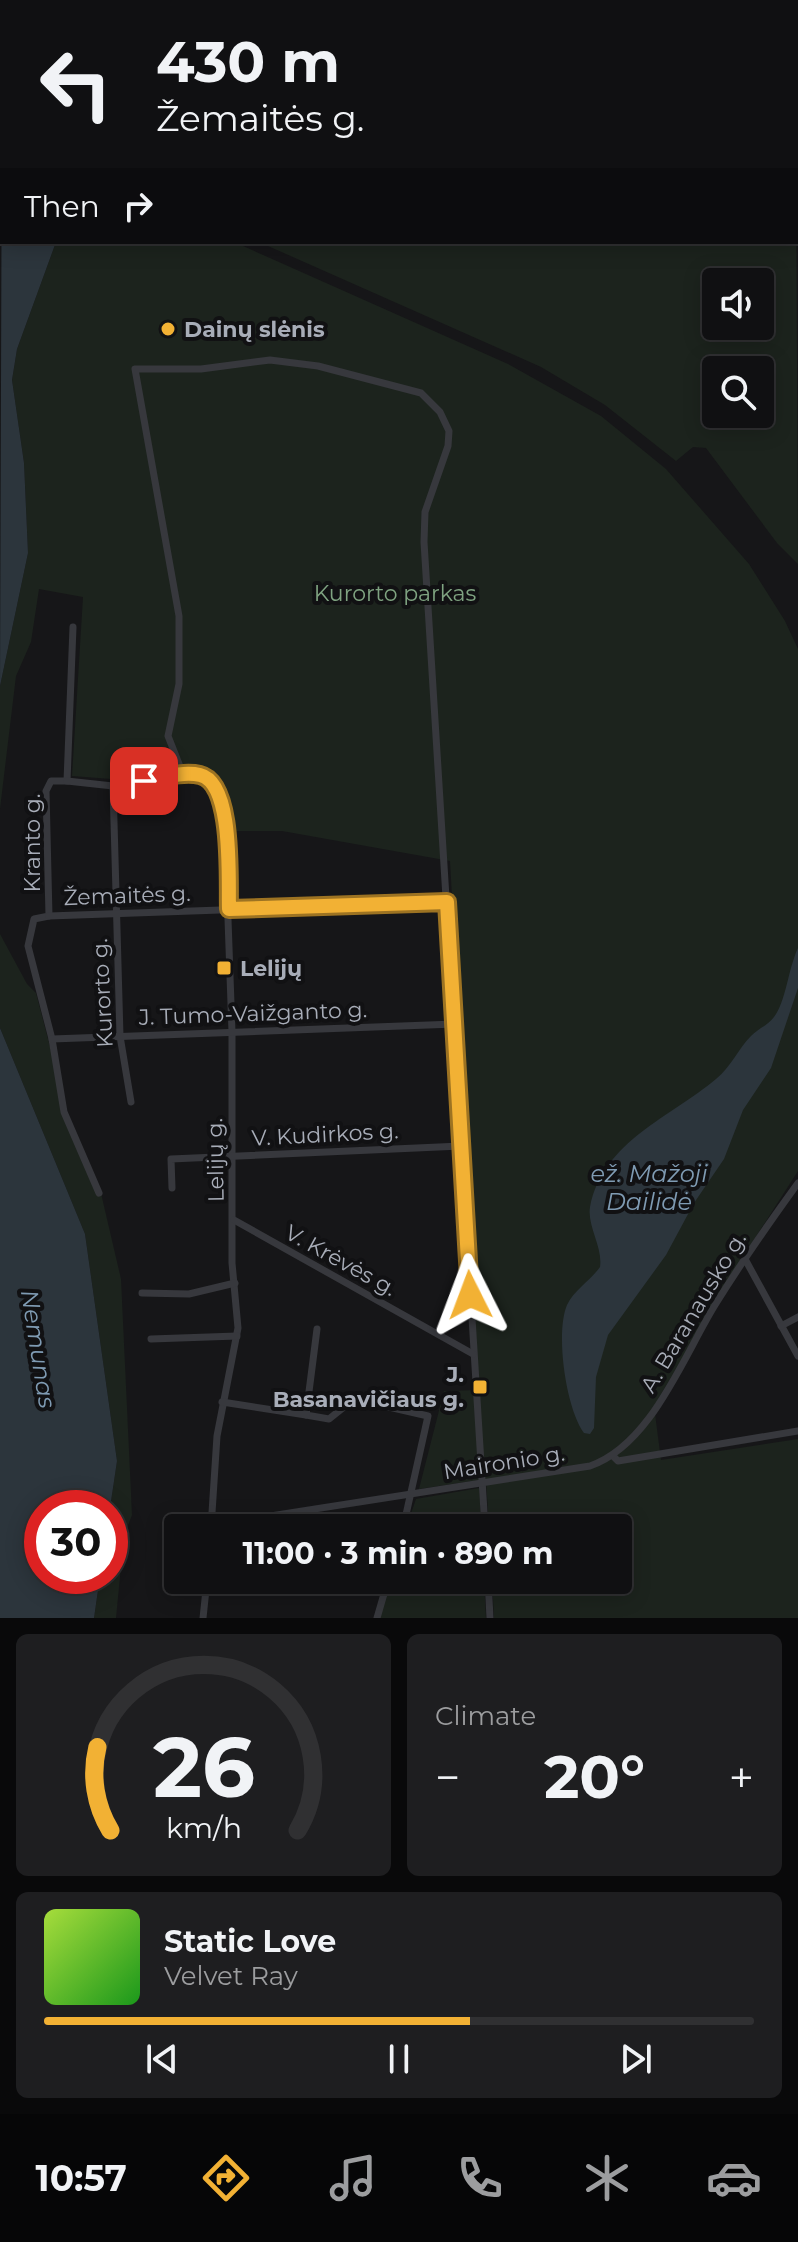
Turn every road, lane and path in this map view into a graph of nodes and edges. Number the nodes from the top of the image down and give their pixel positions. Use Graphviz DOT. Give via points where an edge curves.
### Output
graph roads {
  1 [pos="73,627"];
  2 [pos="183,774"];
  3 [pos="67,781"];
  4 [pos="113,786"];
  5 [pos="447,902"];
  6 [pos="229,909"];
  7 [pos="115,914"];
  8 [pos="49,916"];
  9 [pos="455,1024"];
  10 [pos="232,1032"];
  11 [pos="120,1036"];
  12 [pos="52,1039"];
  13 [pos="131,1102"];
  14 [pos="461,1146"];
  15 [pos="232,1157"];
  16 [pos="798,1183"];
  17 [pos="172,1188"];
  18 [pos="99,1193"];
  19 [pos="234,1220"];
  20 [pos="745,1259"];
  21 [pos="235,1283"];
  22 [pos="142,1293"];
  23 [pos="798,1317"];
  24 [pos="781,1326"];
  25 [pos="317,1329"];
  26 [pos="237,1336"];
  27 [pos="151,1339"];
  28 [pos="473,1354"];
  29 [pos="798,1356"];
  30 [pos="222,1402"];
  31 [pos="306,1415"];
  32 [pos="798,1431"];
  33 [pos="613,1456"];
  34 [pos="483,1483"];
  35 [pos="412,1495"];
  36 [pos="213,1514"];
  37 [pos="293,1514"];
  38 [pos="407,1514"];
  39 [pos="484,1514"];
  40 [pos="206,1594"];
  41 [pos="384,1594"];
  42 [pos="489,1594"];
  43 [pos="203,1618"];
  44 [pos="377,1618"];
  45 [pos="490,1618"];
  1 -- 3 [label="street, Kranto g."];
  2 -- 4 [label="street"];
  2 -- 5 [label="street" via="168,736 179,684 179,616 135,369 201,369 270,360 318,366 421,393 440,412 449,431 425,512 424,542"];
  2 -- 6 [label="street, Lelijų g." via="210,779 224,806"];
  3 -- 4 [label="street"];
  3 -- 8 [label="street, Kranto g." via="51,781 46,791"];
  4 -- 7 [label="street, Kurorto g."];
  5 -- 6 [label="street, Žemaitės g."];
  5 -- 9 [label="street"];
  6 -- 7 [label="street, Žemaitės g."];
  6 -- 10 [label="street, Lelijų g."];
  7 -- 8 [label="street, Žemaitės g."];
  7 -- 11 [label="street, Kurorto g."];
  8 -- 12 [label="street, Kranto g." via="34,919 28,946"];
  9 -- 10 [label="street, J. Tumo-Vaižganto g."];
  9 -- 14 [label="street"];
  10 -- 11 [label="street, J. Tumo-Vaižganto g."];
  10 -- 15 [label="street, Lelijų g."];
  11 -- 12 [label="street, J. Tumo-Vaižganto g."];
  11 -- 13 [label="street, Kurorto g."];
  12 -- 18 [label="street, Kranto g." via="64,1112"];
  14 -- 15 [label="street, V. Kudirkos g."];
  14 -- 28 [label="street"];
  15 -- 17 [label="street, V. Kudirkos g." via="171,1159"];
  15 -- 19 [label="street, Lelijų g."];
  16 -- 20 [label="street, A. Baranausko g."];
  19 -- 21 [label="street, Lelijų g."];
  19 -- 28 [label="street, V. Krėvės g."];
  20 -- 24 [label="street"];
  20 -- 33 [label="street, A. Baranausko g." via="660,1402"];
  21 -- 22 [label="street" via="189,1294"];
  21 -- 26 [label="street, Lelijų g."];
  23 -- 24 [label="street"];
  24 -- 29 [label="street"];
  25 -- 31 [label="street"];
  26 -- 27 [label="street"];
  26 -- 30 [label="street, Lelijų g."];
  28 -- 34 [label="street"];
  30 -- 31 [label="street"];
  30 -- 36 [label="street, Lelijų g."];
  31 -- 35 [label="street" via="329,1419 354,1399 428,1416"];
  32 -- 33 [label="street, Maironio g." via="618,1461"];
  33 -- 34 [label="street, Maironio g." via="590,1466"];
  34 -- 35 [label="street, Maironio g."];
  34 -- 39 [label="street"];
  35 -- 37 [label="street, Maironio g."];
  35 -- 38 [label="street"];
  40 -- 43 [label="street"];
  41 -- 44 [label="street"];
  42 -- 45 [label="street"];
}
